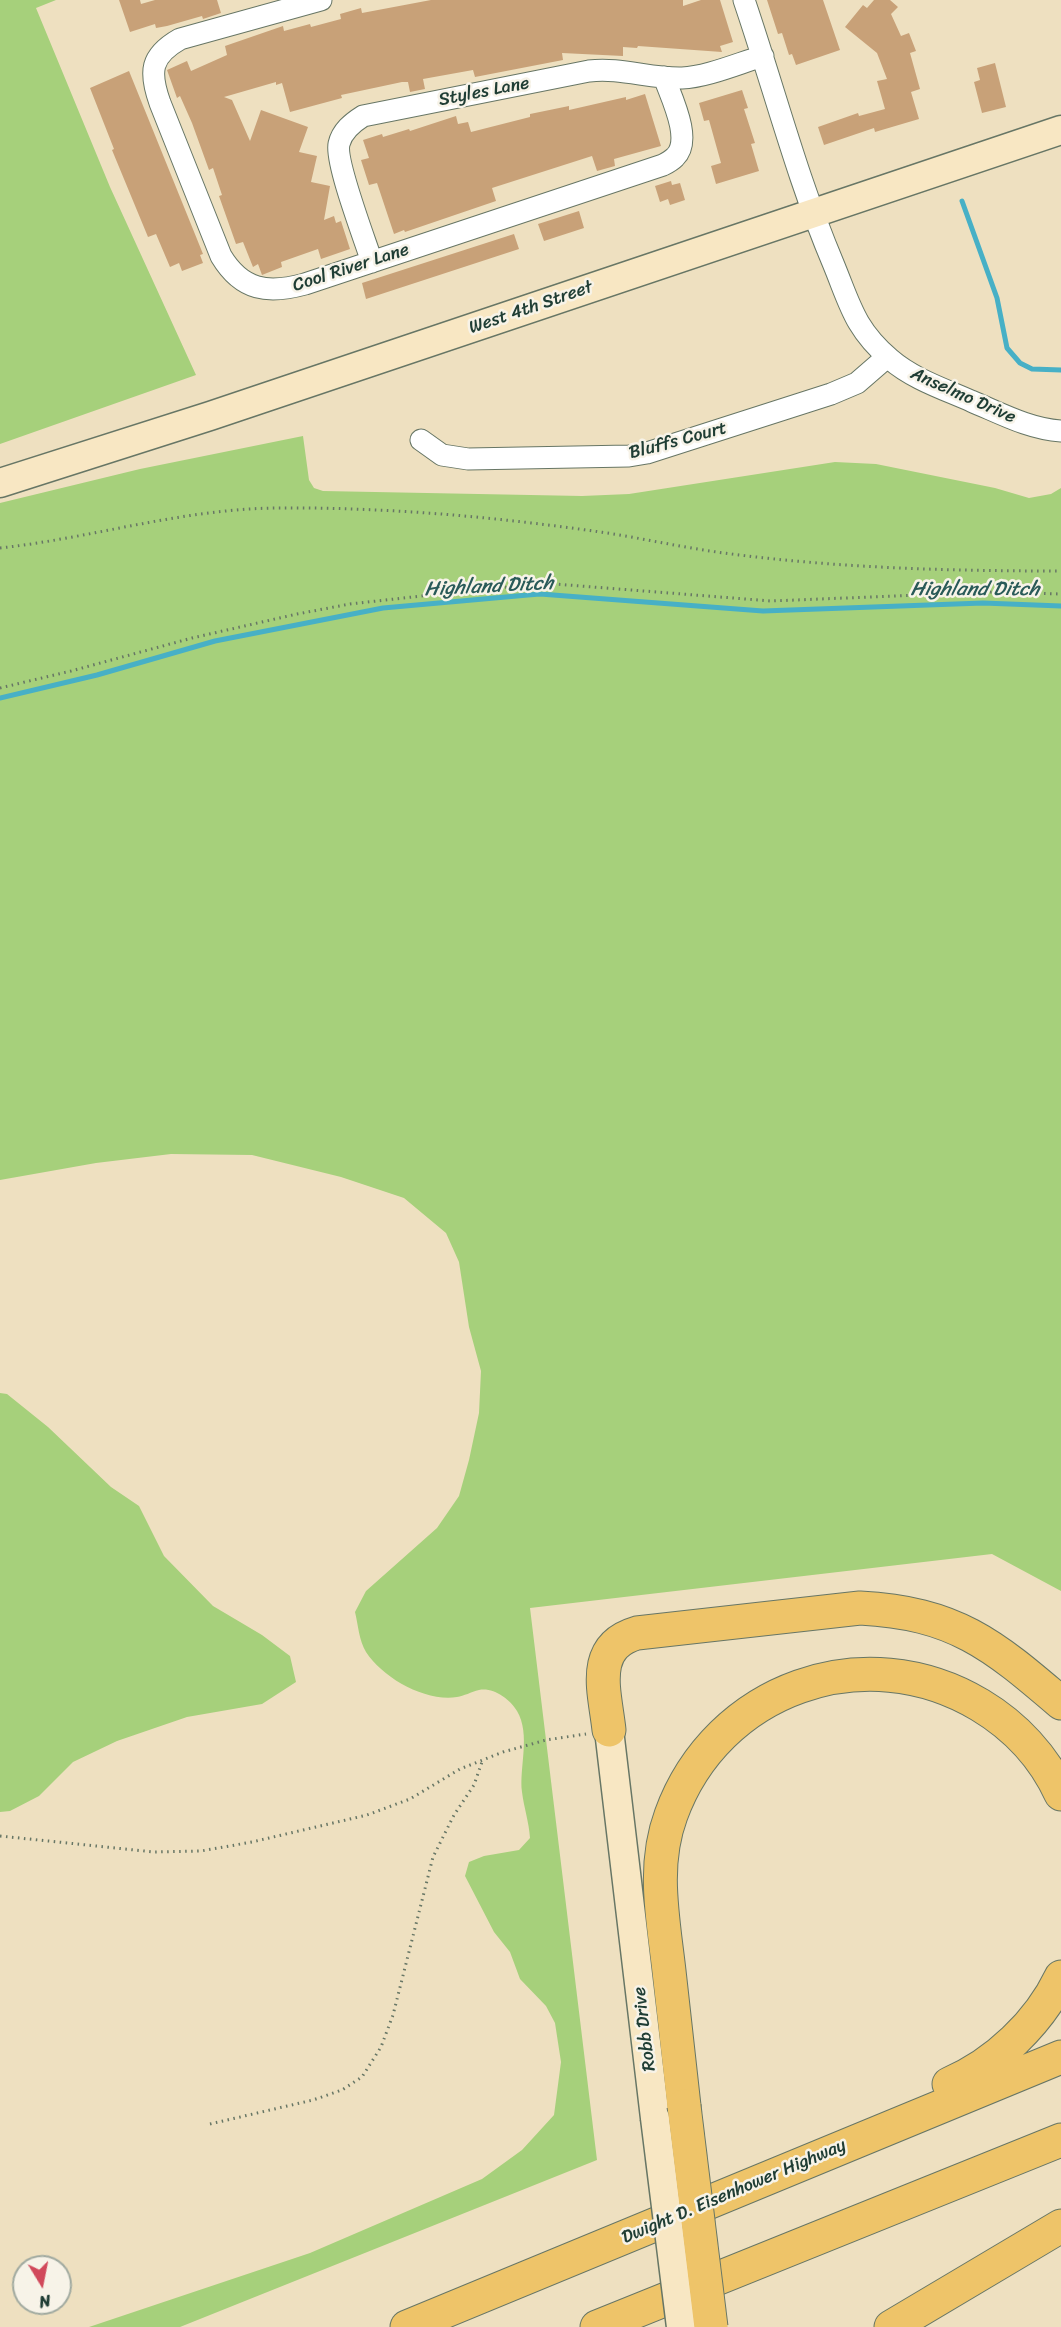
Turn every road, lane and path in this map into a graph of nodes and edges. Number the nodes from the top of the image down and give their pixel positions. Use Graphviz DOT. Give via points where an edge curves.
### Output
graph roads {
  1 [pos="321,0"];
  2 [pos="744,0"];
  3 [pos="763,56"];
  4 [pos="664,77"];
  5 [pos="1061,130"];
  6 [pos="812,214"];
  7 [pos="372,262"];
  8 [pos="887,357"];
  9 [pos="1061,431"];
  10 [pos="421,440"];
  11 [pos="0,483"];
  12 [pos="0,548"];
  13 [pos="1061,571"];
  14 [pos="1061,594"];
  15 [pos="0,688"];
  16 [pos="1061,1703"];
  17 [pos="609,1730"];
  18 [pos="483,1759"];
  19 [pos="1061,1794"];
  20 [pos="0,1836"];
  21 [pos="1061,1977"];
  22 [pos="1061,2057"];
  23 [pos="670,2112"];
  24 [pos="210,2124"];
  25 [pos="1061,2140"];
  26 [pos="1061,2226"];
  27 [pos="585,2254"];
  28 [pos="407,2327"];
  29 [pos="597,2327"];
  30 [pos="681,2327"];
  31 [pos="711,2327"];
  32 [pos="891,2327"];
  1 -- 7 [label="street, Cool River Lane" via="180,39 158,56 153,83 221,256 241,281 274,290 290,289"];
  2 -- 3 [label="street"];
  3 -- 4 [label="street, Styles Lane" via="691,78"];
  3 -- 6 [label="street"];
  4 -- 7 [label="street, Cool River Lane" via="683,134 676,157 663,165"];
  4 -- 7 [label="street, Styles Lane" via="589,70 363,116 341,137 338,156"];
  5 -- 6 [label="main road, West 4th Street"];
  6 -- 8 [label="street, Anselmo Drive" via="851,311 862,330"];
  6 -- 11 [label="main road, West 4th Street"];
  8 -- 9 [label="street, Anselmo Drive" via="923,380 1008,418"];
  8 -- 10 [label="street, Bluffs Court" via="857,383 831,394 647,453 468,459 442,455"];
  12 -- 13 [label="path" via="197,514 277,508 481,517 776,559 928,570"];
  14 -- 15 [label="path" via="992,592 771,601 555,585 493,588 297,614"];
  16 -- 17 [label="highway" via="997,1650 953,1625 892,1610 860,1608 625,1637 610,1650 603,1668"];
  17 -- 18 [label="path" via="546,1740"];
  17 -- 23 [label="main road, Robb Drive"];
  18 -- 20 [label="path" via="410,1799 367,1815 201,1851 154,1852"];
  18 -- 24 [label="path" via="474,1785 433,1857 393,2015 381,2047 362,2077 342,2090 313,2100"];
  19 -- 23 [label="highway" via="1040,1758 995,1714 940,1685 909,1677 879,1673 817,1681 787,1691 733,1724 711,1745 693,1771 671,1813 661,1853"];
  21 -- 27 [label="highway" via="1039,2014 992,2059 961,2079 627,2218"];
  22 -- 27 [label="highway, Dwight D. Eisenhower Highway"];
  23 -- 30 [label="main road, Robb Drive, bridge"];
  23 -- 31 [label="highway, bridge"];
  25 -- 29 [label="highway"];
  26 -- 32 [label="highway"];
  27 -- 28 [label="highway, Dwight D. Eisenhower Highway"];
}
